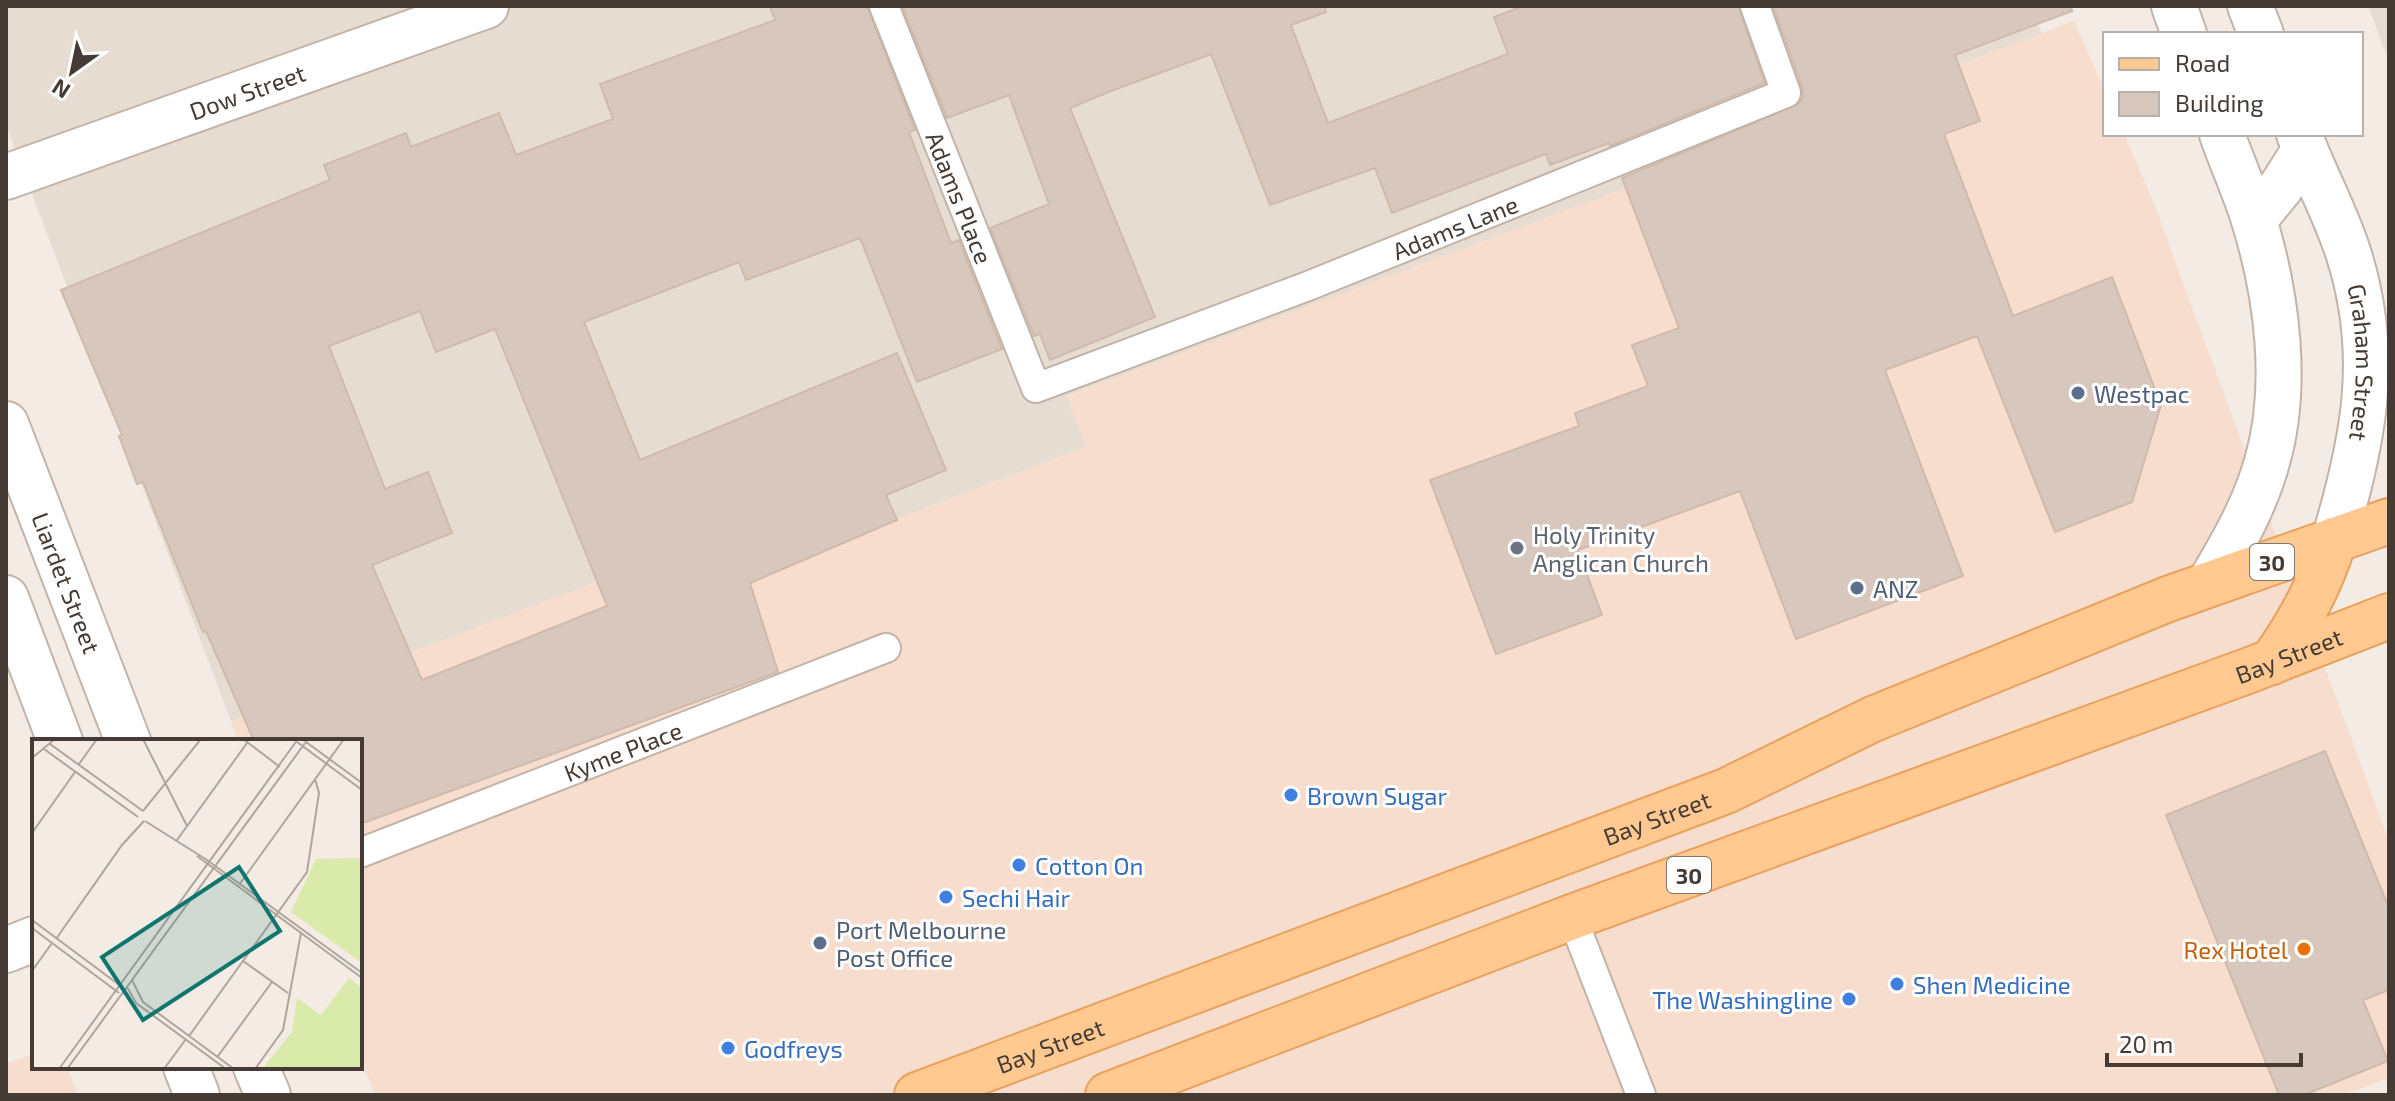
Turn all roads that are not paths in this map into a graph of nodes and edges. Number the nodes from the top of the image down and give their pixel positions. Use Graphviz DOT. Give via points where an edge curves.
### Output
graph roads {
  1 [pos="486,6"];
  2 [pos="884,6"];
  3 [pos="1755,6"];
  4 [pos="2174,6"];
  5 [pos="2250,6"];
  6 [pos="2183,32"];
  7 [pos="2260,32"];
  8 [pos="2223,136"];
  9 [pos="2302,141"];
  10 [pos="6,177"];
  11 [pos="2254,220"];
  12 [pos="1036,388"];
  13 [pos="6,424"];
  14 [pos="2385,536"];
  15 [pos="2334,540"];
  16 [pos="2209,584"];
  17 [pos="6,598"];
  18 [pos="2389,616"];
  19 [pos="886,648"];
  20 [pos="2272,662"];
  21 [pos="59,739"];
  22 [pos="127,739"];
  23 [pos="362,852"];
  24 [pos="1572,917"];
  25 [pos="32,940"];
  26 [pos="6,950"];
  27 [pos="187,1069"];
  28 [pos="257,1069"];
  29 [pos="197,1095"];
  30 [pos="268,1095"];
  31 [pos="917,1095"];
  32 [pos="1108,1095"];
  33 [pos="1641,1095"];
  1 -- 10 [label="street, Dow Street"];
  2 -- 12 [label="lane, Adams Place"];
  3 -- 12 [label="lane, Adams Lane" via="1786,93 1308,286"];
  4 -- 6 [label="street"];
  5 -- 7 [label="street"];
  8 -- 11 [label="street"];
  9 -- 11 [label="street, Graham Street" via="2281,187"];
  9 -- 15 [label="street, Graham Street" via="2349,255 2366,348 2363,419"];
  11 -- 16 [label="street" via="2271,293 2276,407 2256,494"];
  13 -- 22 [label="street, Liardet Street"];
  14 -- 15 [label="main road, Bay Street / 30"];
  15 -- 16 [label="main road, Bay Street / 30"];
  15 -- 20 [label="main road, Graham Street" via="2307,607"];
  16 -- 31 [label="main road, Bay Street / 30" via="1873,719 1726,791"];
  17 -- 21 [label="street"];
  18 -- 20 [label="main road, Bay Street / 30"];
  19 -- 23 [label="lane, Kyme Place"];
  20 -- 24 [label="main road, Bay Street / 30"];
  24 -- 32 [label="main road, Bay Street / 30"];
  24 -- 33 [label="lane"];
  25 -- 26 [label="street"];
  27 -- 29 [label="street"];
  28 -- 30 [label="street"];
}
